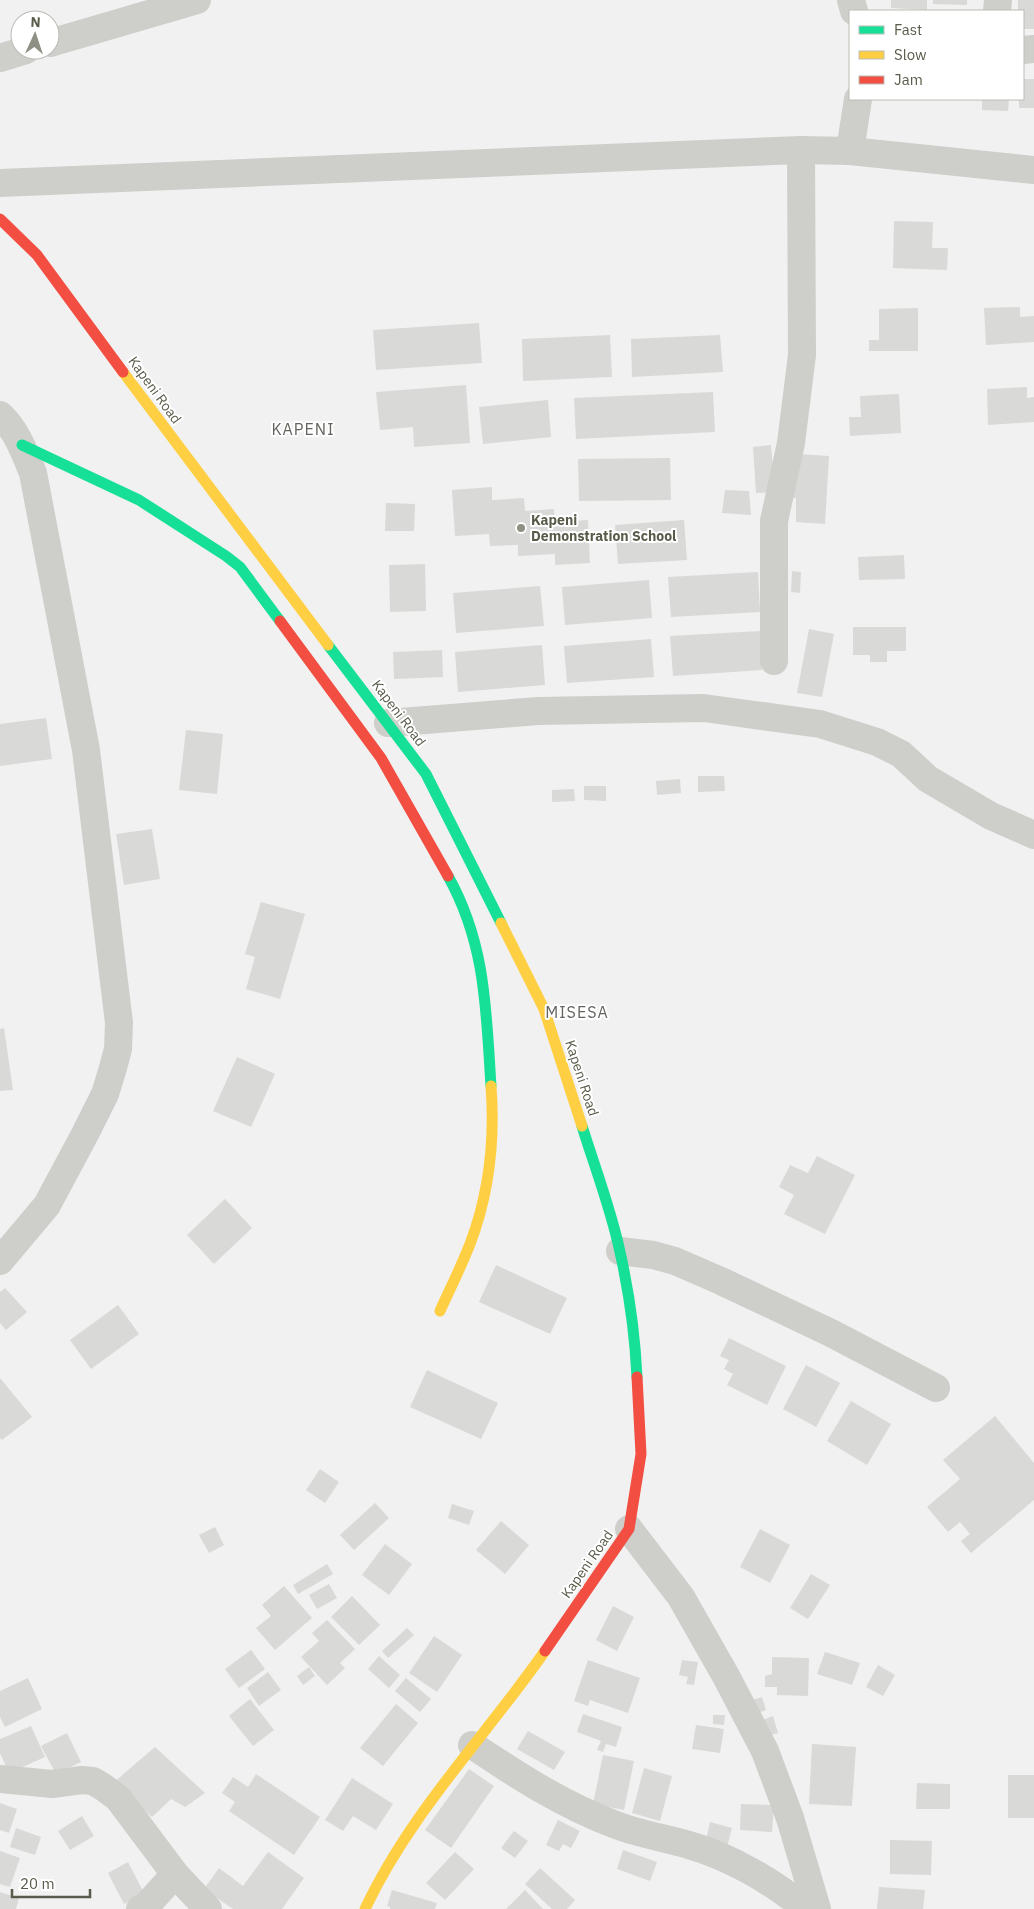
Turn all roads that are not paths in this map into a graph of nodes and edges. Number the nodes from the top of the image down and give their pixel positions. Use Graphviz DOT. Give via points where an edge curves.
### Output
graph roads {
  1 [pos="197,0"];
  2 [pos="60,40"];
  3 [pos="858,100"];
  4 [pos="801,150"];
  5 [pos="850,151"];
  6 [pos="1034,170"];
  7 [pos="0,183"];
  8 [pos="0,219"];
  9 [pos="0,415"];
  10 [pos="22,444"];
  11 [pos="774,661"];
  12 [pos="388,723"];
  13 [pos="1034,835"];
  14 [pos="620,1251"];
  15 [pos="0,1261"];
  16 [pos="440,1311"];
  17 [pos="936,1388"];
  18 [pos="629,1529"];
  19 [pos="472,1745"];
  20 [pos="0,1779"];
  21 [pos="175,1874"];
  22 [pos="140,1909"];
  23 [pos="208,1909"];
  24 [pos="365,1909"];
  25 [pos="806,1909"];
  26 [pos="818,1909"];
  1 -- 2 [label="street"];
  3 -- 5 [label="street"];
  4 -- 5 [label="street"];
  4 -- 7 [label="street"];
  4 -- 11 [label="street" via="802,355 791,443 774,521"];
  5 -- 6 [label="street"];
  8 -- 12 [label="main road, Kapeni Road" via="37,255 194,470"];
  9 -- 10 [label="street"];
  10 -- 15 [label="street" via="33,473 86,750 119,1023 118,1048 104,1094 47,1205"];
  10 -- 16 [label="main road" via="139,500 240,567 381,758 458,894 469,920 485,988 493,1130 482,1204 470,1244"];
  12 -- 13 [label="street" via="538,711 704,708 820,724 877,742 900,754 928,779 990,816"];
  12 -- 14 [label="main road, Kapeni Road" via="426,774 544,1010"];
  14 -- 17 [label="street" via="675,1260"];
  14 -- 18 [label="main road, Kapeni Road" via="636,1350 640,1412 641,1454"];
  18 -- 19 [label="main road, Kapeni Road" via="542,1655"];
  18 -- 26 [label="street" via="681,1598 765,1751"];
  19 -- 24 [label="main road, Kapeni Road" via="424,1809"];
  19 -- 25 [label="street" via="566,1804 617,1826 692,1846 741,1866 781,1889"];
  20 -- 21 [label="street" via="52,1784 93,1781 118,1798"];
  21 -- 22 [label="street"];
  21 -- 23 [label="street"];
}
